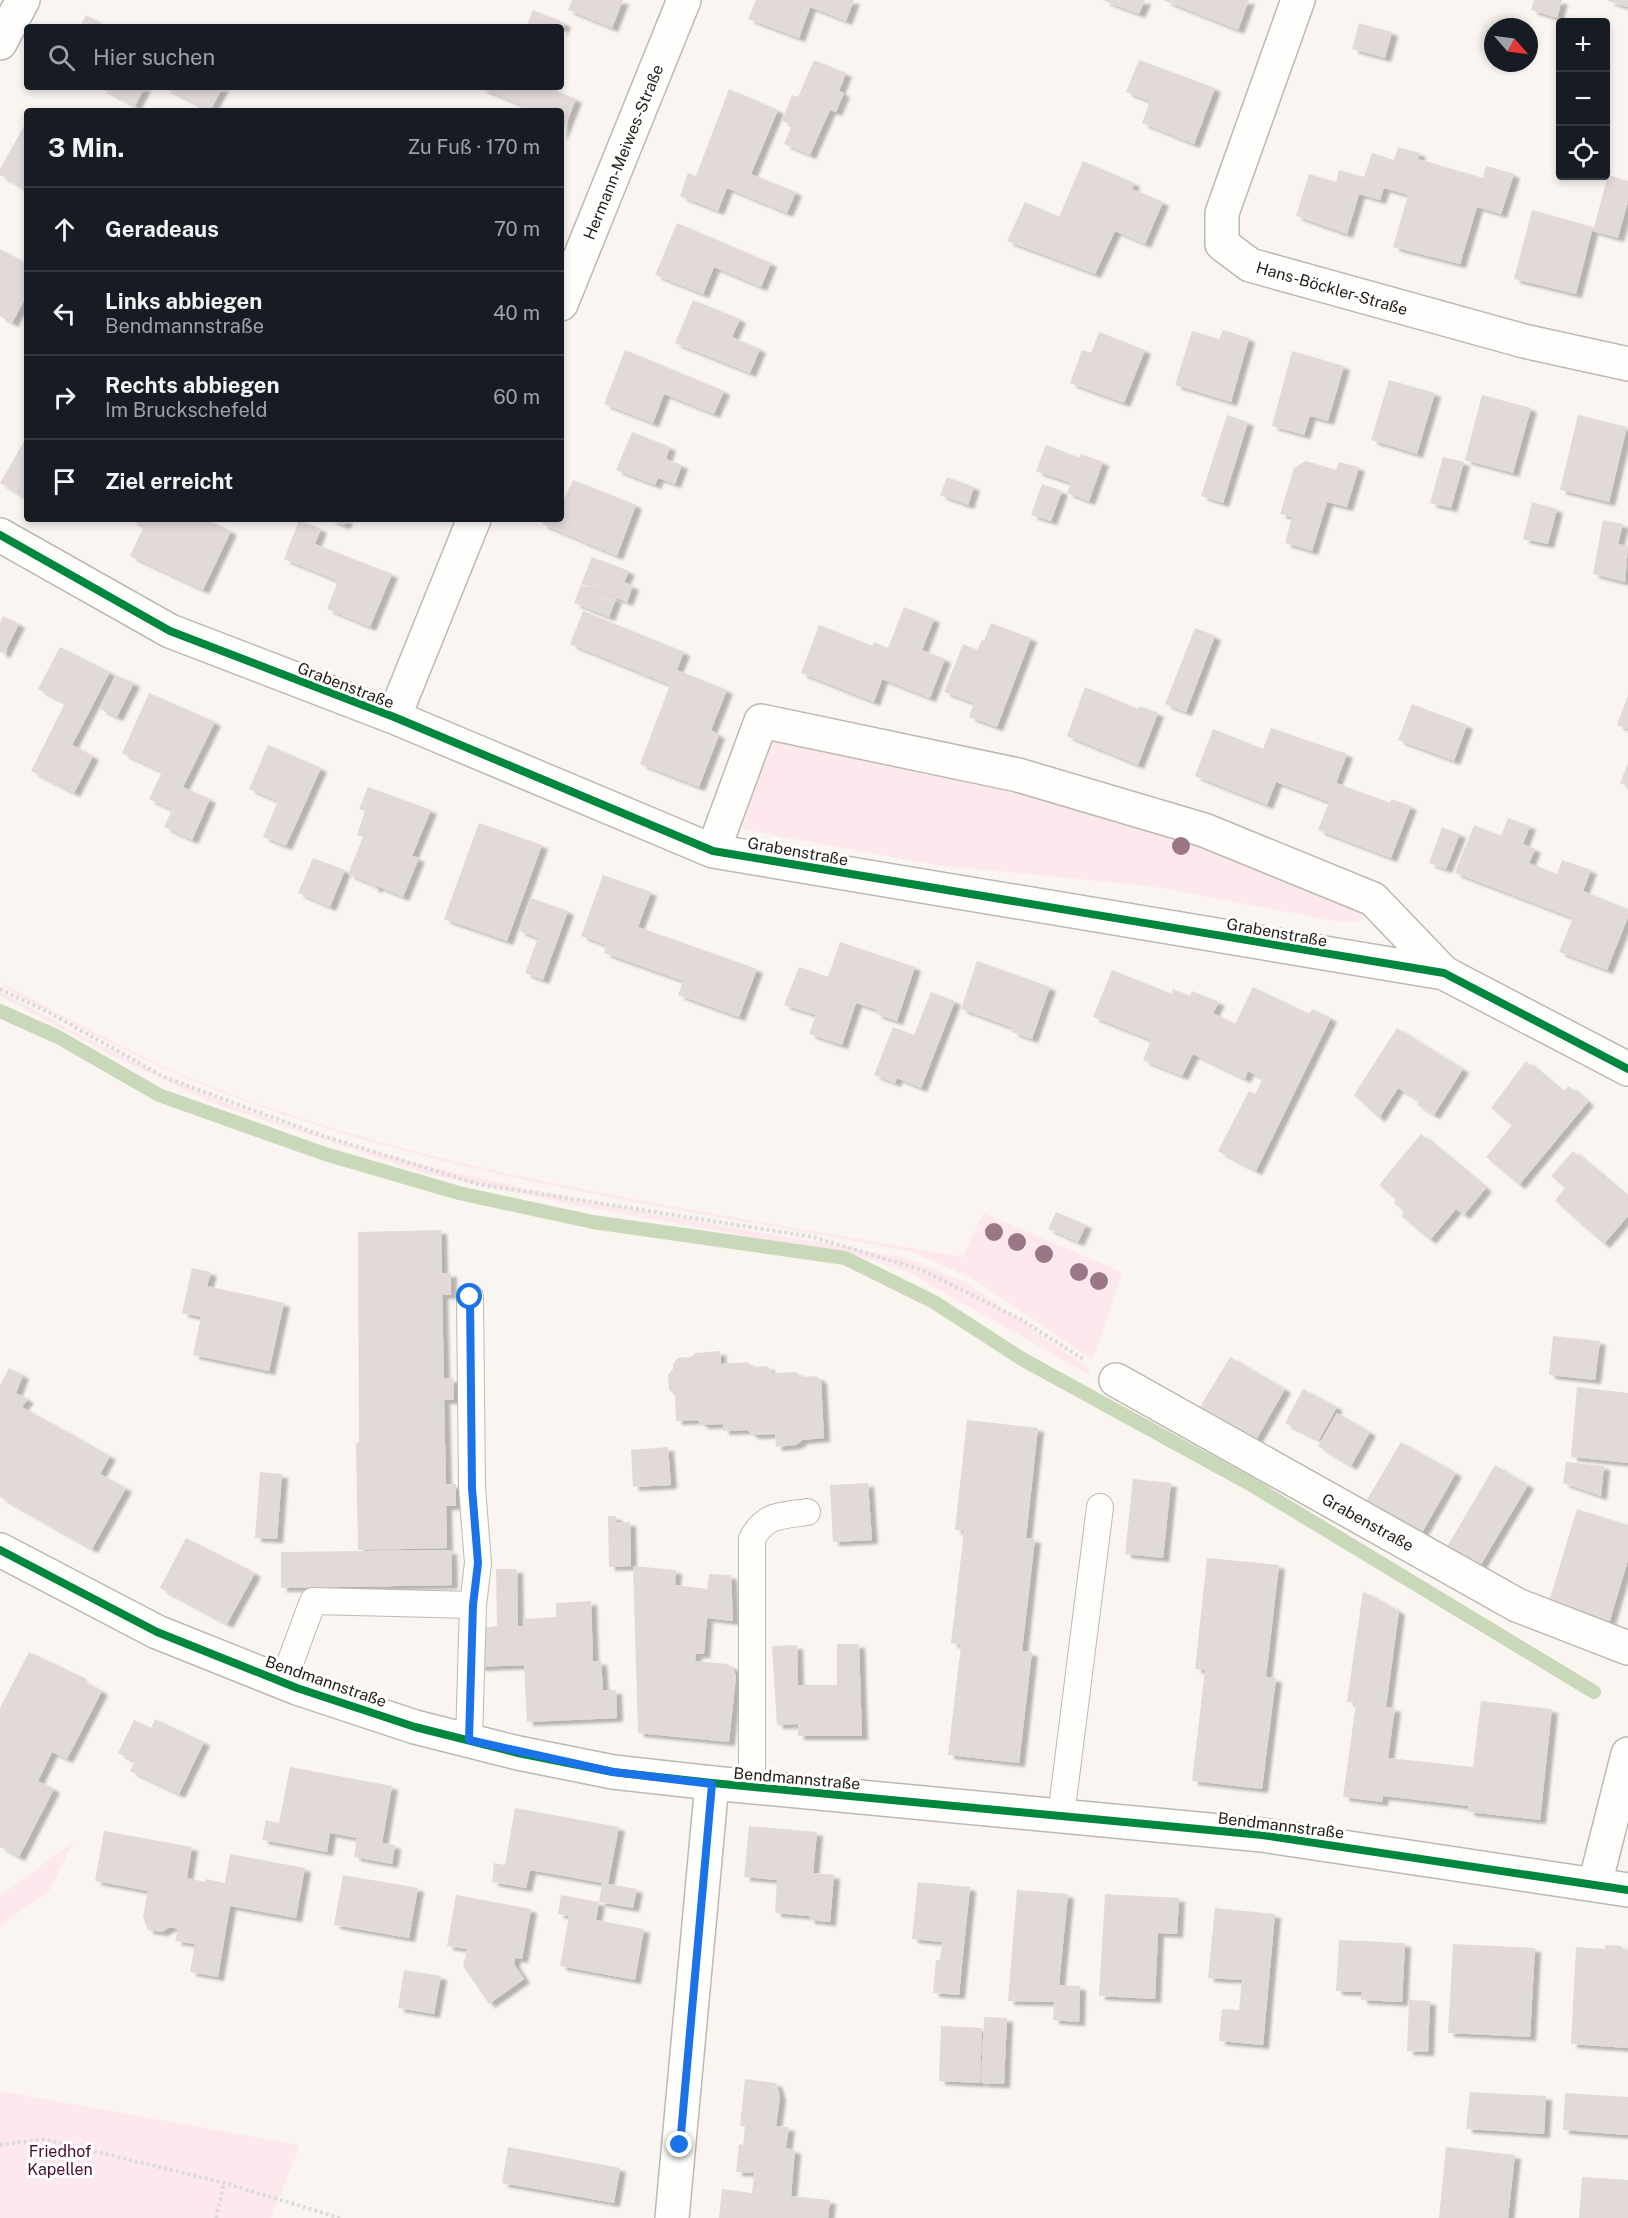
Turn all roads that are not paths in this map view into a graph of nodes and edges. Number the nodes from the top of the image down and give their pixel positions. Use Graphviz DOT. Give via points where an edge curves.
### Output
graph roads {
  1 [pos="23,0"];
  2 [pos="684,0"];
  3 [pos="1298,0"];
  4 [pos="0,43"];
  5 [pos="564,297"];
  6 [pos="1628,364"];
  7 [pos="473,522"];
  8 [pos="0,535"];
  9 [pos="394,717"];
  10 [pos="713,851"];
  11 [pos="1444,974"];
  12 [pos="1628,1069"];
  13 [pos="470,1297"];
  14 [pos="1116,1380"];
  15 [pos="1100,1507"];
  16 [pos="807,1512"];
  17 [pos="0,1550"];
  18 [pos="473,1605"];
  19 [pos="1628,1648"];
  20 [pos="283,1682"];
  21 [pos="469,1740"];
  22 [pos="1628,1754"];
  23 [pos="712,1784"];
  24 [pos="752,1787"];
  25 [pos="1061,1816"];
  26 [pos="1595,1884"];
  27 [pos="1628,1890"];
  28 [pos="672,2218"];
  1 -- 4 [label="street"];
  2 -- 5 [label="street, Hermann-Meiwes-Straße"];
  3 -- 6 [label="street, Hans-Böckler-Straße" via="1222,213 1222,244 1250,265 1524,341"];
  7 -- 9 [label="street"];
  8 -- 9 [label="street, Grabenstraße" via="170,631"];
  9 -- 10 [label="street, Grabenstraße"];
  10 -- 11 [label="street, Grabenstraße"];
  10 -- 11 [label="street, Grabenstraße" via="761,721 1018,775 1204,830 1373,899"];
  11 -- 12 [label="street, Grabenstraße"];
  13 -- 18 [label="lane" via="472,1488 478,1563"];
  14 -- 19 [label="street, Grabenstraße" via="1517,1605"];
  15 -- 25 [label="lane"];
  16 -- 24 [label="lane" via="775,1517 759,1525 752,1539"];
  17 -- 20 [label="street, Bendmannstraße" via="157,1632"];
  18 -- 20 [label="lane" via="313,1602"];
  18 -- 21 [label="lane"];
  20 -- 21 [label="street, Bendmannstraße"];
  21 -- 23 [label="street, Bendmannstraße" via="613,1772"];
  22 -- 26 [label="street"];
  23 -- 24 [label="street, Bendmannstraße"];
  23 -- 28 [label="street"];
  24 -- 25 [label="street, Bendmannstraße"];
  25 -- 26 [label="street, Bendmannstraße" via="1262,1835"];
  26 -- 27 [label="street, Bendmannstraße"];
}
